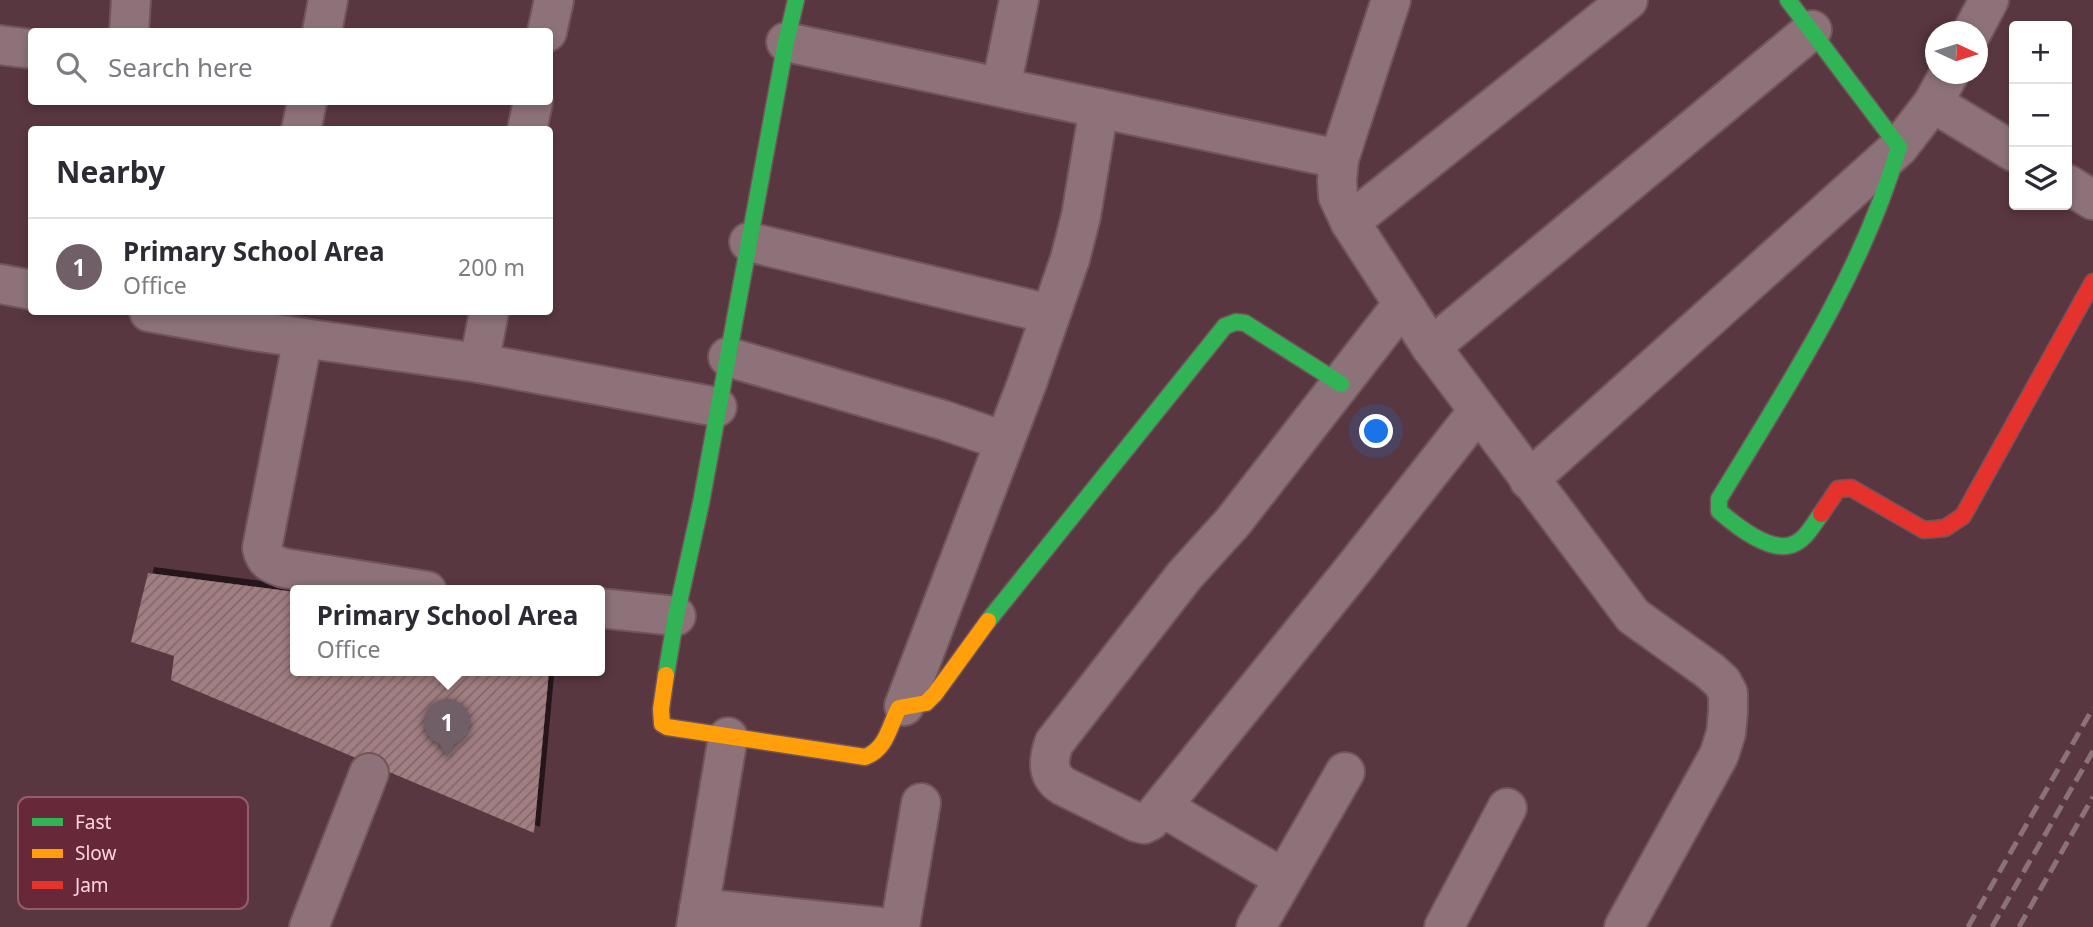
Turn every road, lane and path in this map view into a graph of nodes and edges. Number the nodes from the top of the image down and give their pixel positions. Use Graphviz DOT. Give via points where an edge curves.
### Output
graph roads {
  1 [pos="131,0"];
  2 [pos="328,0"];
  3 [pos="554,0"];
  4 [pos="796,0"];
  5 [pos="1019,0"];
  6 [pos="1391,0"];
  7 [pos="1628,0"];
  8 [pos="1989,0"];
  9 [pos="1801,11"];
  10 [pos="1978,21"];
  11 [pos="129,28"];
  12 [pos="322,28"];
  13 [pos="548,28"];
  14 [pos="786,42"];
  15 [pos="0,45"];
  16 [pos="28,48"];
  17 [pos="1000,88"];
  18 [pos="1941,88"];
  19 [pos="306,105"];
  20 [pos="532,105"];
  21 [pos="1099,108"];
  22 [pos="302,126"];
  23 [pos="528,126"];
  24 [pos="1899,147"];
  25 [pos="2009,148"];
  26 [pos="1339,159"];
  27 [pos="2072,187"];
  28 [pos="2093,200"];
  29 [pos="1350,222"];
  30 [pos="749,242"];
  31 [pos="2093,282"];
  32 [pos="0,284"];
  33 [pos="28,289"];
  34 [pos="1402,305"];
  35 [pos="1050,314"];
  36 [pos="185,315"];
  37 [pos="488,315"];
  38 [pos="256,321"];
  39 [pos="303,338"];
  40 [pos="1431,348"];
  41 [pos="728,357"];
  42 [pos="479,363"];
  43 [pos="1341,384"];
  44 [pos="718,407"];
  45 [pos="1478,411"];
  46 [pos="1004,441"];
  47 [pos="1529,480"];
  48 [pos="390,585"];
  49 [pos="605,609"];
  50 [pos="677,616"];
  51 [pos="904,706"];
  52 [pos="728,737"];
  53 [pos="1345,772"];
  54 [pos="369,774"];
  55 [pos="921,803"];
  56 [pos="1163,807"];
  57 [pos="1507,808"];
  58 [pos="1283,878"];
  59 [pos="698,918"];
  60 [pos="309,927"];
  61 [pos="880,927"];
  62 [pos="900,927"];
  63 [pos="1256,927"];
  64 [pos="1444,927"];
  65 [pos="1624,927"];
  1 -- 11 [label="street"];
  2 -- 12 [label="street"];
  3 -- 13 [label="street"];
  4 -- 14 [label="street"];
  5 -- 17 [label="street"];
  6 -- 26 [label="street"];
  7 -- 29 [label="street"];
  8 -- 10 [label="street"];
  9 -- 24 [label="street"];
  9 -- 40 [label="street"];
  14 -- 17 [label="street"];
  14 -- 30 [label="street"];
  15 -- 16 [label="street"];
  17 -- 21 [label="street"];
  18 -- 24 [label="street"];
  18 -- 25 [label="street"];
  19 -- 22 [label="street"];
  20 -- 23 [label="street"];
  21 -- 26 [label="street"];
  21 -- 35 [label="street" via="1077,237"];
  24 -- 31 [label="street" via="1873,227 1846,284 1719,499 1719,511 1726,519 1776,547 1792,545 1806,535 1838,489 1851,488 1924,530 1937,532 1951,526 1963,516"];
  24 -- 47 [label="street"];
  26 -- 29 [label="street" via="1338,196"];
  27 -- 28 [label="street"];
  29 -- 34 [label="street"];
  30 -- 35 [label="street"];
  30 -- 41 [label="street"];
  32 -- 33 [label="street"];
  34 -- 40 [label="street"];
  34 -- 43 [label="street"];
  35 -- 46 [label="street"];
  36 -- 38 [label="street"];
  37 -- 42 [label="street"];
  38 -- 39 [label="street"];
  39 -- 42 [label="street"];
  39 -- 48 [label="street" via="261,548 272,564 284,568"];
  40 -- 45 [label="street"];
  41 -- 44 [label="street"];
  41 -- 46 [label="street"];
  42 -- 44 [label="street"];
  43 -- 51 [label="street" via="1245,323 1225,326 979,633 935,695 923,704"];
  43 -- 56 [label="street" via="1054,743 1049,762 1059,783 1140,823 1149,822"];
  44 -- 50 [label="street"];
  45 -- 47 [label="street"];
  45 -- 56 [label="street"];
  46 -- 51 [label="street"];
  47 -- 65 [label="street" via="1633,616 1710,671 1728,694 1726,733 1719,755"];
  49 -- 50 [label="street"];
  50 -- 52 [label="street" via="662,724"];
  51 -- 52 [label="street" via="896,713 880,749 870,756"];
  52 -- 59 [label="street"];
  53 -- 58 [label="street"];
  54 -- 60 [label="street"];
  55 -- 62 [label="street"];
  56 -- 58 [label="street"];
  57 -- 64 [label="street"];
  58 -- 63 [label="street"];
  59 -- 61 [label="street"];
}
